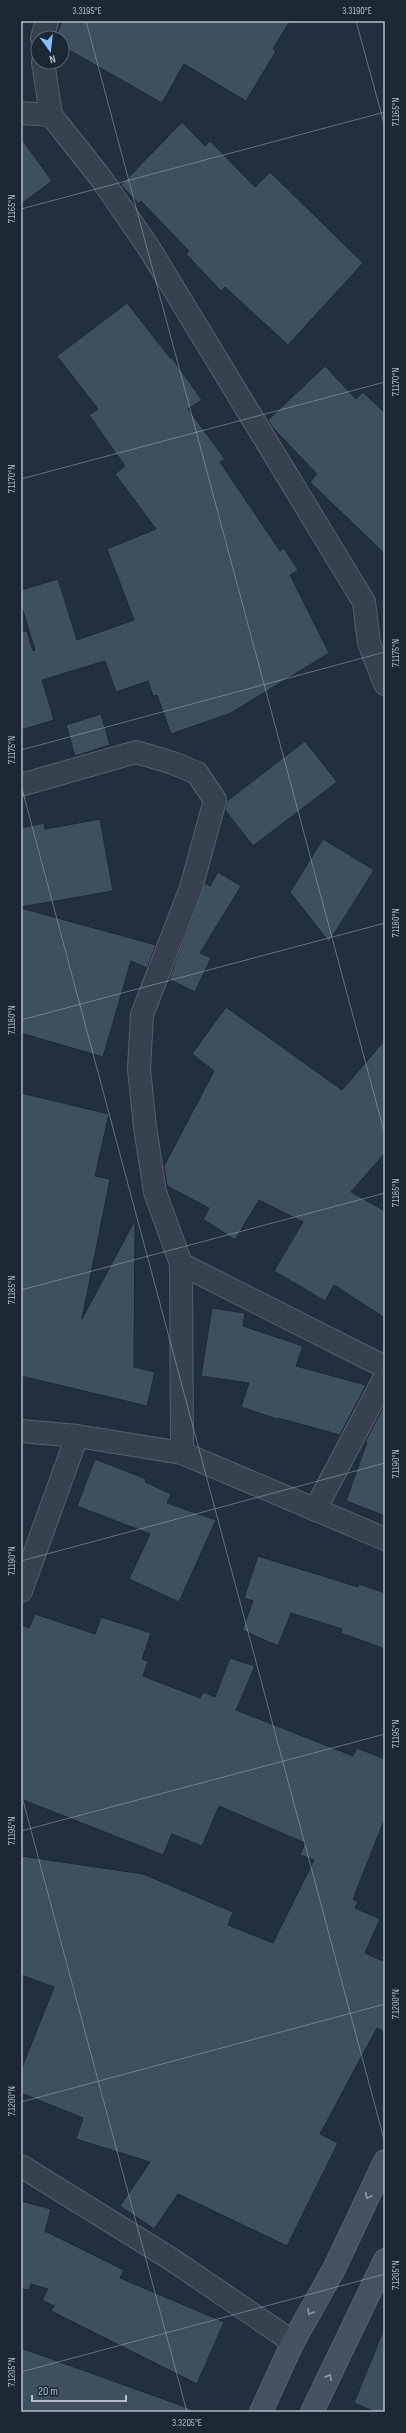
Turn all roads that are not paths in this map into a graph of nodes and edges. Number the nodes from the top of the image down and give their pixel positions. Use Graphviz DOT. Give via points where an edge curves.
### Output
graph roads {
  1 [pos="44,70"];
  2 [pos="21,113"];
  3 [pos="51,115"];
  4 [pos="385,684"];
  5 [pos="21,785"];
  6 [pos="181,1264"];
  7 [pos="385,1366"];
  8 [pos="385,1377"];
  9 [pos="21,1431"];
  10 [pos="77,1436"];
  11 [pos="182,1453"];
  12 [pos="315,1510"];
  13 [pos="385,1539"];
  14 [pos="21,1591"];
  15 [pos="385,2161"];
  16 [pos="21,2166"];
  17 [pos="385,2260"];
  18 [pos="293,2342"];
  19 [pos="261,2412"];
  20 [pos="312,2412"];
  1 -- 3 [label="street"];
  2 -- 3 [label="street"];
  3 -- 4 [label="street" via="100,177 149,248 364,602 369,643"];
  5 -- 6 [label="street" via="136,752 197,773 215,800 191,888 142,1015 139,1069 145,1127 156,1192"];
  6 -- 7 [label="street"];
  6 -- 11 [label="street"];
  8 -- 12 [label="street"];
  9 -- 10 [label="street"];
  10 -- 11 [label="street"];
  10 -- 14 [label="street"];
  11 -- 12 [label="street"];
  12 -- 13 [label="street"];
  15 -- 18 [label="main road, one-way" via="334,2269"];
  16 -- 18 [label="street" via="171,2259"];
  20 -- 17 [label="main road, one-way"];
  18 -- 19 [label="main road"];
}
